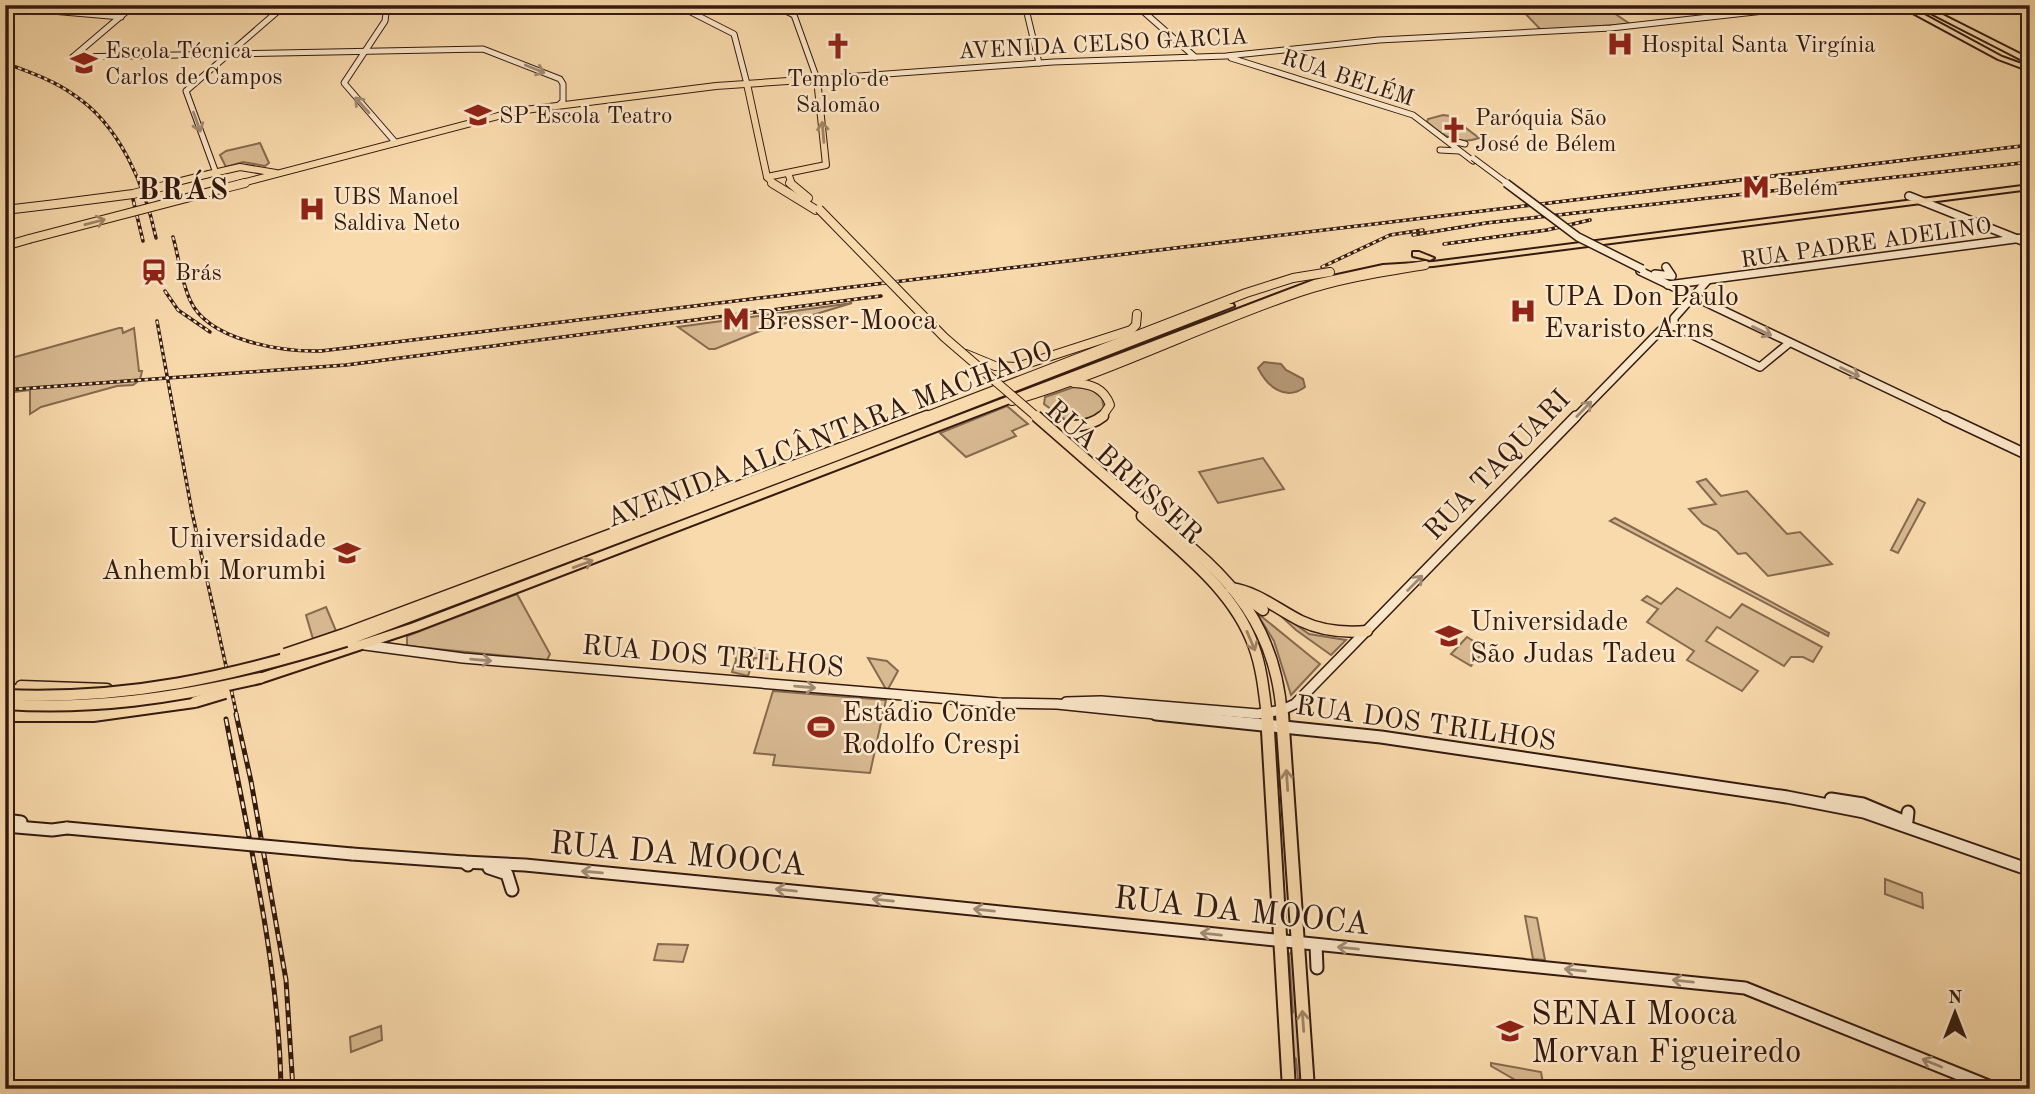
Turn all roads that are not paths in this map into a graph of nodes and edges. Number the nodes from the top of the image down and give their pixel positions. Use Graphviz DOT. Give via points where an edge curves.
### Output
graph roads {
  1 [pos="134,5"];
  2 [pos="285,5"];
  3 [pos="387,5"];
  4 [pos="677,5"];
  5 [pos="774,5"];
  6 [pos="1025,5"];
  7 [pos="1136,5"];
  8 [pos="1817,5"];
  9 [pos="1901,5"];
  10 [pos="1907,5"];
  11 [pos="1915,5"];
  12 [pos="5,7"];
  13 [pos="121,17"];
  14 [pos="367,51"];
  15 [pos="229,54"];
  16 [pos="1226,56"];
  17 [pos="1195,57"];
  18 [pos="1039,63"];
  19 [pos="2030,65"];
  20 [pos="817,79"];
  21 [pos="747,84"];
  22 [pos="564,103"];
  23 [pos="1444,138"];
  24 [pos="396,144"];
  25 [pos="1461,148"];
  26 [pos="1440,150"];
  27 [pos="274,164"];
  28 [pos="269,172"];
  29 [pos="212,174"];
  30 [pos="280,174"];
  31 [pos="788,177"];
  32 [pos="770,180"];
  33 [pos="247,182"];
  34 [pos="2030,182"];
  35 [pos="2030,187"];
  36 [pos="1909,197"];
  37 [pos="786,198"];
  38 [pos="803,200"];
  39 [pos="1921,201"];
  40 [pos="5,209"];
  41 [pos="817,210"];
  42 [pos="2030,237"];
  43 [pos="2016,239"];
  44 [pos="2030,244"];
  45 [pos="5,245"];
  46 [pos="1416,254"];
  47 [pos="1432,261"];
  48 [pos="1666,267"];
  49 [pos="1642,270"];
  50 [pos="1329,272"];
  51 [pos="1658,276"];
  52 [pos="1707,281"];
  53 [pos="1681,282"];
  54 [pos="1668,285"];
  55 [pos="1692,298"];
  56 [pos="1137,314"];
  57 [pos="1674,326"];
  58 [pos="1144,332"];
  59 [pos="1101,341"];
  60 [pos="1788,344"];
  61 [pos="957,349"];
  62 [pos="1105,354"];
  63 [pos="1054,366"];
  64 [pos="1074,383"];
  65 [pos="994,405"];
  66 [pos="1036,416"];
  67 [pos="2030,456"];
  68 [pos="1136,492"];
  69 [pos="1137,508"];
  70 [pos="1187,546"];
  71 [pos="1194,566"];
  72 [pos="519,576"];
  73 [pos="1232,588"];
  74 [pos="448,596"];
  75 [pos="1263,610"];
  76 [pos="1367,631"];
  77 [pos="345,642"];
  78 [pos="365,645"];
  79 [pos="260,678"];
  80 [pos="5,687"];
  81 [pos="5,695"];
  82 [pos="5,704"];
  83 [pos="1057,704"];
  84 [pos="1282,710"];
  85 [pos="1266,712"];
  86 [pos="5,716"];
  87 [pos="1267,725"];
  88 [pos="1283,727"];
  89 [pos="1787,797"];
  90 [pos="1273,813"];
  91 [pos="1906,817"];
  92 [pos="5,820"];
  93 [pos="1888,821"];
  94 [pos="5,826"];
  95 [pos="64,827"];
  96 [pos="1290,833"];
  97 [pos="1273,837"];
  98 [pos="1966,847"];
  99 [pos="464,862"];
  100 [pos="2030,870"];
  101 [pos="1293,882"];
  102 [pos="512,890"];
  103 [pos="1278,941"];
  104 [pos="1297,943"];
  105 [pos="1316,945"];
  106 [pos="1317,968"];
  107 [pos="1289,1089"];
  108 [pos="1308,1089"];
  109 [pos="1996,1089"];
  1 -- 13 [label="main road"];
  2 -- 15 [label="main road"];
  3 -- 14 [label="main road" via="386,18"];
  4 -- 21 [label="main road" via="734,34"];
  5 -- 20 [label="main road" via="794,14"];
  6 -- 18 [label="main road"];
  7 -- 17 [label="main road"];
  8 -- 16 [label="main road, AVENIDA CELSO GARCIA" via="1624,27 1379,40"];
  9 -- 19 [label="highway" via="2000,58"];
  10 -- 19 [label="highway"];
  11 -- 19 [label="highway"];
  12 -- 13 [label="main road"];
  13 -- 15 [label="main road" via="73,57"];
  14 -- 15 [label="main road"];
  14 -- 22 [label="main road, one-way" via="486,49 560,79"];
  24 -- 14 [label="main road, one-way" via="344,85"];
  15 -- 29 [label="main road, one-way" via="186,91"];
  16 -- 17 [label="main road, AVENIDA CELSO GARCIA"];
  16 -- 23 [label="main road, RUA BELÉM" via="1386,104 1419,119"];
  17 -- 18 [label="main road, AVENIDA CELSO GARCIA"];
  18 -- 20 [label="main road, AVENIDA CELSO GARCIA"];
  20 -- 21 [label="main road, AVENIDA CELSO GARCIA"];
  31 -- 20 [label="main road, one-way" via="826,165"];
  21 -- 22 [label="main road, AVENIDA CELSO GARCIA"];
  21 -- 32 [label="main road"];
  22 -- 24 [label="main road, AVENIDA CELSO GARCIA"];
  23 -- 25 [label="main road, RUA BELÉM"];
  23 -- 25 [label="main road"];
  24 -- 30 [label="main road, AVENIDA CELSO GARCIA"];
  25 -- 26 [label="main road"];
  25 -- 49 [label="main road, RUA BELÉM, bridge" via="1571,235"];
  27 -- 28 [label="main road"];
  28 -- 29 [label="main road" via="238,167"];
  28 -- 30 [label="main road"];
  28 -- 33 [label="main road"];
  29 -- 40 [label="main road, bridge" via="133,194"];
  30 -- 33 [label="main road, AVENIDA CELSO GARCIA"];
  31 -- 32 [label="main road"];
  31 -- 41 [label="main road, RUA BRESSER"];
  32 -- 38 [label="main road, RUA BRESSER"];
  45 -- 33 [label="main road, one-way, bridge"];
  34 -- 36 [label="highway, AVENIDA ALCÂNTARA MACHADO"];
  35 -- 39 [label="highway, AVENIDA ALCÂNTARA MACHADO"];
  36 -- 39 [label="main road"];
  36 -- 47 [label="highway, AVENIDA ALCÂNTARA MACHADO"];
  37 -- 38 [label="main road"];
  38 -- 41 [label="main road, RUA BRESSER"];
  39 -- 43 [label="main road"];
  39 -- 47 [label="highway, AVENIDA ALCÂNTARA MACHADO"];
  41 -- 61 [label="main road, RUA BRESSER, bridge"];
  41 -- 69 [label="main road, RUA BRESSER, bridge" via="939,339"];
  42 -- 43 [label="main road, RUA PADRE ADELINO"];
  43 -- 44 [label="main road"];
  43 -- 52 [label="main road, RUA PADRE ADELINO"];
  46 -- 47 [label="highway"];
  47 -- 50 [label="highway, AVENIDA ALCÂNTARA MACHADO" via="1380,262"];
  47 -- 64 [label="main road, AVENIDA ALCÂNTARA MACHADO" via="1302,292"];
  47 -- 65 [label="highway, AVENIDA ALCÂNTARA MACHADO" via="1375,268 1307,285"];
  48 -- 51 [label="main road" via="1672,276"];
  49 -- 51 [label="main road"];
  49 -- 54 [label="main road"];
  50 -- 58 [label="main road, AVENIDA ALCÂNTARA MACHADO" via="1266,286"];
  50 -- 62 [label="highway, AVENIDA ALCÂNTARA MACHADO"];
  51 -- 53 [label="main road"];
  52 -- 53 [label="main road, RUA PADRE ADELINO"];
  52 -- 55 [label="main road, RUA TAQUARI"];
  53 -- 54 [label="main road"];
  54 -- 55 [label="main road"];
  55 -- 57 [label="main road, RUA TAQUARI" via="1674,317"];
  55 -- 60 [label="main road, one-way"];
  56 -- 59 [label="main road" via="1135,327"];
  57 -- 60 [label="main road" via="1760,367"];
  76 -- 57 [label="main road, RUA TAQUARI, one-way" via="1660,331"];
  58 -- 59 [label="main road"];
  58 -- 63 [label="main road, AVENIDA ALCÂNTARA MACHADO"];
  59 -- 61 [label="main road, bridge" via="1017,368 984,362"];
  60 -- 67 [label="main road, one-way"];
  61 -- 66 [label="main road, RUA BRESSER, bridge"];
  62 -- 63 [label="highway"];
  62 -- 72 [label="highway, AVENIDA ALCÂNTARA MACHADO"];
  63 -- 74 [label="main road, AVENIDA ALCÂNTARA MACHADO"];
  64 -- 65 [label="main road, AVENIDA ALCÂNTARA MACHADO"];
  64 -- 66 [label="main road, bridge" via="1106,394 1110,405 1104,417 1063,426"];
  78 -- 65 [label="highway, AVENIDA ALCÂNTARA MACHADO, one-way"];
  66 -- 69 [label="main road, RUA BRESSER, bridge"];
  68 -- 70 [label="main road"];
  69 -- 70 [label="main road"];
  69 -- 71 [label="main road, RUA BRESSER"];
  70 -- 73 [label="main road, RUA BRESSER"];
  71 -- 73 [label="main road" via="1219,586"];
  71 -- 85 [label="main road, RUA BRESSER, one-way" via="1230,604 1251,639"];
  72 -- 74 [label="highway"];
  72 -- 77 [label="highway, AVENIDA ALCÂNTARA MACHADO"];
  73 -- 75 [label="main road"];
  73 -- 76 [label="main road" via="1257,593 1310,625 1342,632"];
  73 -- 84 [label="main road" via="1269,648"];
  74 -- 77 [label="main road, AVENIDA ALCÂNTARA MACHADO"];
  76 -- 84 [label="main road, RUA TAQUARI" via="1294,704"];
  77 -- 78 [label="highway, AVENIDA ALCÂNTARA MACHADO"];
  77 -- 79 [label="highway"];
  77 -- 80 [label="main road, bridge" via="121,689 74,693"];
  77 -- 81 [label="highway, bridge" via="239,673 159,690 72,698"];
  78 -- 83 [label="main road, RUA DOS TRILHOS, one-way" via="582,669"];
  79 -- 82 [label="highway, bridge" via="134,704"];
  79 -- 86 [label="highway, bridge" via="175,707 94,716"];
  83 -- 85 [label="main road, RUA DOS TRILHOS" via="1101,701"];
  83 -- 87 [label="main road, RUA DOS TRILHOS"];
  84 -- 85 [label="main road, RUA DOS TRILHOS"];
  84 -- 88 [label="main road"];
  85 -- 87 [label="main road, RUA BRESSER"];
  87 -- 88 [label="main road, RUA DOS TRILHOS"];
  87 -- 90 [label="main road"];
  88 -- 89 [label="main road, RUA DOS TRILHOS" via="1426,743"];
  96 -- 88 [label="main road, one-way"];
  89 -- 91 [label="main road, RUA DOS TRILHOS" via="1863,804"];
  89 -- 93 [label="main road, RUA DOS TRILHOS" via="1855,809"];
  90 -- 96 [label="main road"];
  90 -- 97 [label="main road"];
  91 -- 93 [label="main road"];
  91 -- 98 [label="main road, RUA DOS TRILHOS"];
  92 -- 95 [label="main road"];
  93 -- 98 [label="main road, RUA DOS TRILHOS"];
  94 -- 95 [label="main road"];
  95 -- 99 [label="main road, bridge"];
  96 -- 101 [label="main road"];
  97 -- 101 [label="main road" via="1286,846 1288,875"];
  97 -- 103 [label="main road"];
  98 -- 100 [label="main road, RUA DOS TRILHOS"];
  99 -- 102 [label="main road" via="503,871 510,877"];
  103 -- 99 [label="main road, RUA DA MOOCA, one-way"];
  101 -- 104 [label="main road"];
  103 -- 104 [label="main road, RUA DA MOOCA"];
  103 -- 107 [label="main road"];
  104 -- 105 [label="main road, RUA DA MOOCA"];
  108 -- 104 [label="main road, one-way"];
  105 -- 106 [label="main road"];
  109 -- 105 [label="main road, RUA DA MOOCA, one-way" via="1745,988"];
}
